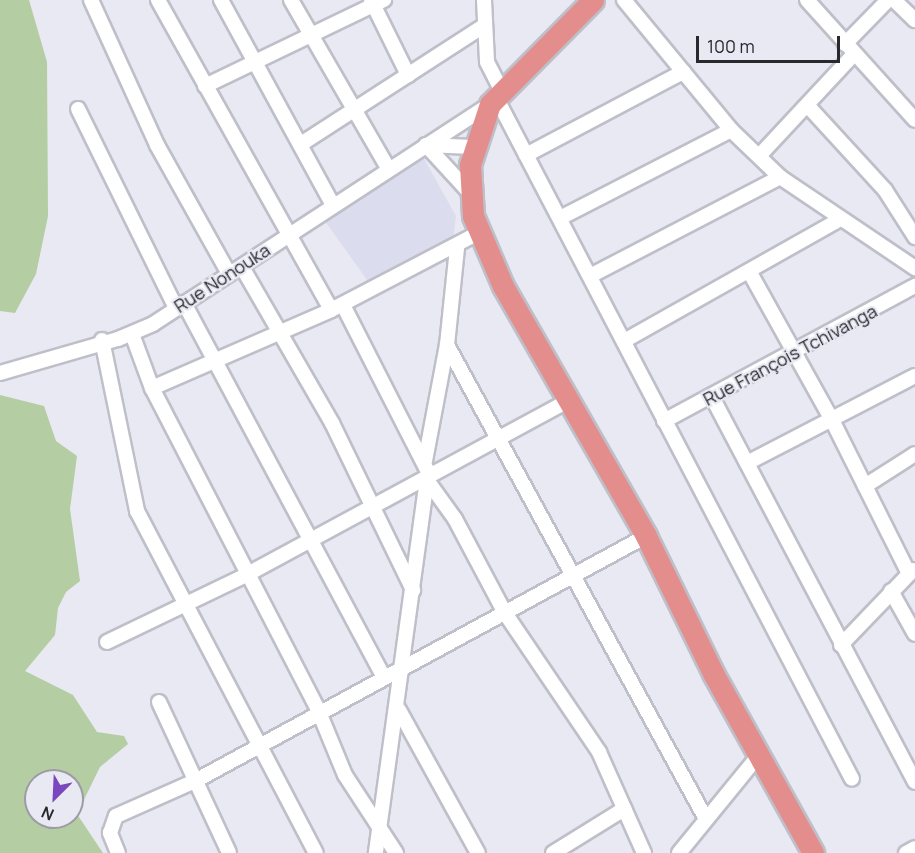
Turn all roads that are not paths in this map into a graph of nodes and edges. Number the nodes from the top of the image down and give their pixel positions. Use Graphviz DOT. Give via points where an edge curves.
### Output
graph roads {
  1 [pos="91,0"];
  2 [pos="158,0"];
  3 [pos="220,0"];
  4 [pos="291,0"];
  5 [pos="484,0"];
  6 [pos="593,0"];
  7 [pos="604,0"];
  8 [pos="624,0"];
  9 [pos="807,0"];
  10 [pos="888,0"];
  11 [pos="894,0"];
  12 [pos="376,2"];
  13 [pos="915,20"];
  14 [pos="485,25"];
  15 [pos="310,33"];
  16 [pos="849,49"];
  17 [pos="254,63"];
  18 [pos="683,72"];
  19 [pos="408,75"];
  20 [pos="206,86"];
  21 [pos="497,99"];
  22 [pos="808,106"];
  23 [pos="78,109"];
  24 [pos="354,111"];
  25 [pos="915,120"];
  26 [pos="731,130"];
  27 [pos="301,144"];
  28 [pos="426,145"];
  29 [pos="472,147"];
  30 [pos="526,155"];
  31 [pos="759,156"];
  32 [pos="388,168"];
  33 [pos="780,177"];
  34 [pos="469,192"];
  35 [pos="332,204"];
  36 [pos="560,218"];
  37 [pos="839,220"];
  38 [pos="478,233"];
  39 [pos="289,234"];
  40 [pos="915,237"];
  41 [pos="457,248"];
  42 [pos="242,267"];
  43 [pos="915,268"];
  44 [pos="749,271"];
  45 [pos="228,274"];
  46 [pos="590,276"];
  47 [pos="915,286"];
  48 [pos="512,296"];
  49 [pos="180,305"];
  50 [pos="337,308"];
  51 [pos="282,333"];
  52 [pos="132,334"];
  53 [pos="102,340"];
  54 [pos="624,341"];
  55 [pos="447,345"];
  56 [pos="797,354"];
  57 [pos="215,363"];
  58 [pos="0,373"];
  59 [pos="915,376"];
  60 [pos="152,388"];
  61 [pos="712,397"];
  62 [pos="569,400"];
  63 [pos="832,420"];
  64 [pos="664,422"];
  65 [pos="498,440"];
  66 [pos="915,454"];
  67 [pos="747,463"];
  68 [pos="427,471"];
  69 [pos="865,486"];
  70 [pos="372,503"];
  71 [pos="646,536"];
  72 [pos="308,539"];
  73 [pos="912,571"];
  74 [pos="246,575"];
  75 [pos="573,577"];
  76 [pos="413,590"];
  77 [pos="891,591"];
  78 [pos="182,606"];
  79 [pos="505,613"];
  80 [pos="915,634"];
  81 [pos="107,642"];
  82 [pos="841,645"];
  83 [pos="400,668"];
  84 [pos="384,678"];
  85 [pos="159,702"];
  86 [pos="399,710"];
  87 [pos="319,712"];
  88 [pos="258,746"];
  89 [pos="759,755"];
  90 [pos="852,779"];
  91 [pos="195,781"];
  92 [pos="915,782"];
  93 [pos="624,809"];
  94 [pos="706,819"];
  95 [pos="381,826"];
  96 [pos="915,848"];
  97 [pos="118,853"];
  98 [pos="229,853"];
  99 [pos="316,853"];
  100 [pos="376,853"];
  101 [pos="396,853"];
  102 [pos="478,853"];
  103 [pos="554,853"];
  104 [pos="644,853"];
  105 [pos="679,853"];
  106 [pos="813,853"];
  107 [pos="906,853"];
  1 -- 45 [label="street" via="157,146"];
  2 -- 20 [label="street"];
  3 -- 17 [label="street"];
  4 -- 15 [label="street"];
  5 -- 14 [label="street"];
  6 -- 21 [label="highway"];
  7 -- 21 [label="highway"];
  8 -- 18 [label="street"];
  9 -- 16 [label="street"];
  10 -- 16 [label="street"];
  11 -- 13 [label="street"];
  12 -- 15 [label="street"];
  12 -- 19 [label="street"];
  14 -- 19 [label="street"];
  14 -- 21 [label="street"];
  15 -- 17 [label="street"];
  15 -- 24 [label="street"];
  16 -- 22 [label="street"];
  16 -- 25 [label="street"];
  17 -- 20 [label="street"];
  17 -- 27 [label="street"];
  18 -- 26 [label="street"];
  18 -- 30 [label="street"];
  19 -- 24 [label="street"];
  20 -- 39 [label="street"];
  21 -- 28 [label="street, Rue Nonouka"];
  21 -- 29 [label="highway"];
  21 -- 30 [label="street"];
  21 -- 48 [label="highway" via="480,143 477,195 479,219"];
  22 -- 31 [label="street"];
  22 -- 40 [label="street" via="885,190"];
  23 -- 49 [label="street"];
  24 -- 27 [label="street"];
  24 -- 32 [label="street"];
  26 -- 31 [label="street"];
  26 -- 36 [label="street"];
  27 -- 35 [label="street"];
  28 -- 29 [label="street"];
  28 -- 32 [label="street, Rue Nonouka"];
  28 -- 34 [label="street"];
  29 -- 34 [label="highway"];
  30 -- 36 [label="street"];
  31 -- 33 [label="street"];
  32 -- 35 [label="street, Rue Nonouka"];
  33 -- 37 [label="street"];
  33 -- 46 [label="street"];
  34 -- 38 [label="highway"];
  35 -- 39 [label="street, Rue Nonouka"];
  36 -- 46 [label="street"];
  37 -- 43 [label="street"];
  37 -- 44 [label="street"];
  38 -- 41 [label="street"];
  38 -- 48 [label="highway"];
  39 -- 42 [label="street, Rue Nonouka"];
  39 -- 50 [label="street"];
  41 -- 50 [label="street"];
  41 -- 55 [label="street"];
  42 -- 45 [label="street, Rue Nonouka"];
  42 -- 51 [label="street"];
  44 -- 54 [label="street"];
  44 -- 56 [label="street"];
  45 -- 49 [label="street, Rue Nonouka"];
  46 -- 54 [label="street"];
  47 -- 56 [label="street, Rue François Tchivanga"];
  48 -- 62 [label="highway"];
  49 -- 52 [label="street, Rue Nonouka"];
  49 -- 57 [label="street"];
  50 -- 51 [label="street"];
  50 -- 68 [label="street"];
  51 -- 57 [label="street"];
  51 -- 70 [label="street"];
  52 -- 53 [label="street, Rue Nonouka"];
  52 -- 60 [label="street"];
  53 -- 58 [label="street, Rue Nonouka"];
  53 -- 78 [label="street" via="137,511"];
  54 -- 64 [label="street"];
  55 -- 65 [label="street"];
  55 -- 68 [label="street"];
  56 -- 61 [label="street, Rue François Tchivanga"];
  56 -- 63 [label="street"];
  57 -- 60 [label="street"];
  57 -- 72 [label="street"];
  59 -- 63 [label="street"];
  60 -- 74 [label="street"];
  61 -- 64 [label="street, Rue François Tchivanga"];
  61 -- 67 [label="street"];
  62 -- 65 [label="street"];
  62 -- 71 [label="highway"];
  63 -- 67 [label="street"];
  63 -- 69 [label="street"];
  64 -- 90 [label="street"];
  65 -- 68 [label="street"];
  65 -- 75 [label="street"];
  66 -- 69 [label="street"];
  67 -- 82 [label="street"];
  68 -- 70 [label="street"];
  68 -- 76 [label="street"];
  68 -- 79 [label="street"];
  69 -- 73 [label="street"];
  70 -- 72 [label="street"];
  70 -- 76 [label="street"];
  71 -- 75 [label="street"];
  71 -- 89 [label="highway"];
  72 -- 74 [label="street"];
  72 -- 84 [label="street"];
  73 -- 77 [label="street"];
  74 -- 78 [label="street"];
  74 -- 87 [label="street"];
  75 -- 79 [label="street"];
  75 -- 94 [label="street"];
  76 -- 83 [label="street"];
  77 -- 80 [label="street"];
  77 -- 82 [label="street"];
  78 -- 81 [label="street"];
  78 -- 88 [label="street"];
  79 -- 83 [label="street"];
  79 -- 93 [label="street" via="599,752"];
  82 -- 92 [label="street"];
  83 -- 84 [label="street"];
  83 -- 86 [label="street"];
  84 -- 87 [label="street"];
  85 -- 91 [label="street"];
  86 -- 95 [label="street"];
  86 -- 102 [label="street"];
  87 -- 88 [label="street"];
  87 -- 95 [label="street" via="345,776"];
  88 -- 91 [label="street"];
  88 -- 99 [label="street"];
  89 -- 94 [label="street"];
  89 -- 106 [label="highway"];
  91 -- 97 [label="street" via="116,816 110,833"];
  91 -- 98 [label="street"];
  93 -- 103 [label="street"];
  93 -- 104 [label="street"];
  94 -- 105 [label="street"];
  95 -- 100 [label="street"];
  95 -- 101 [label="street"];
  96 -- 107 [label="street"];
}
